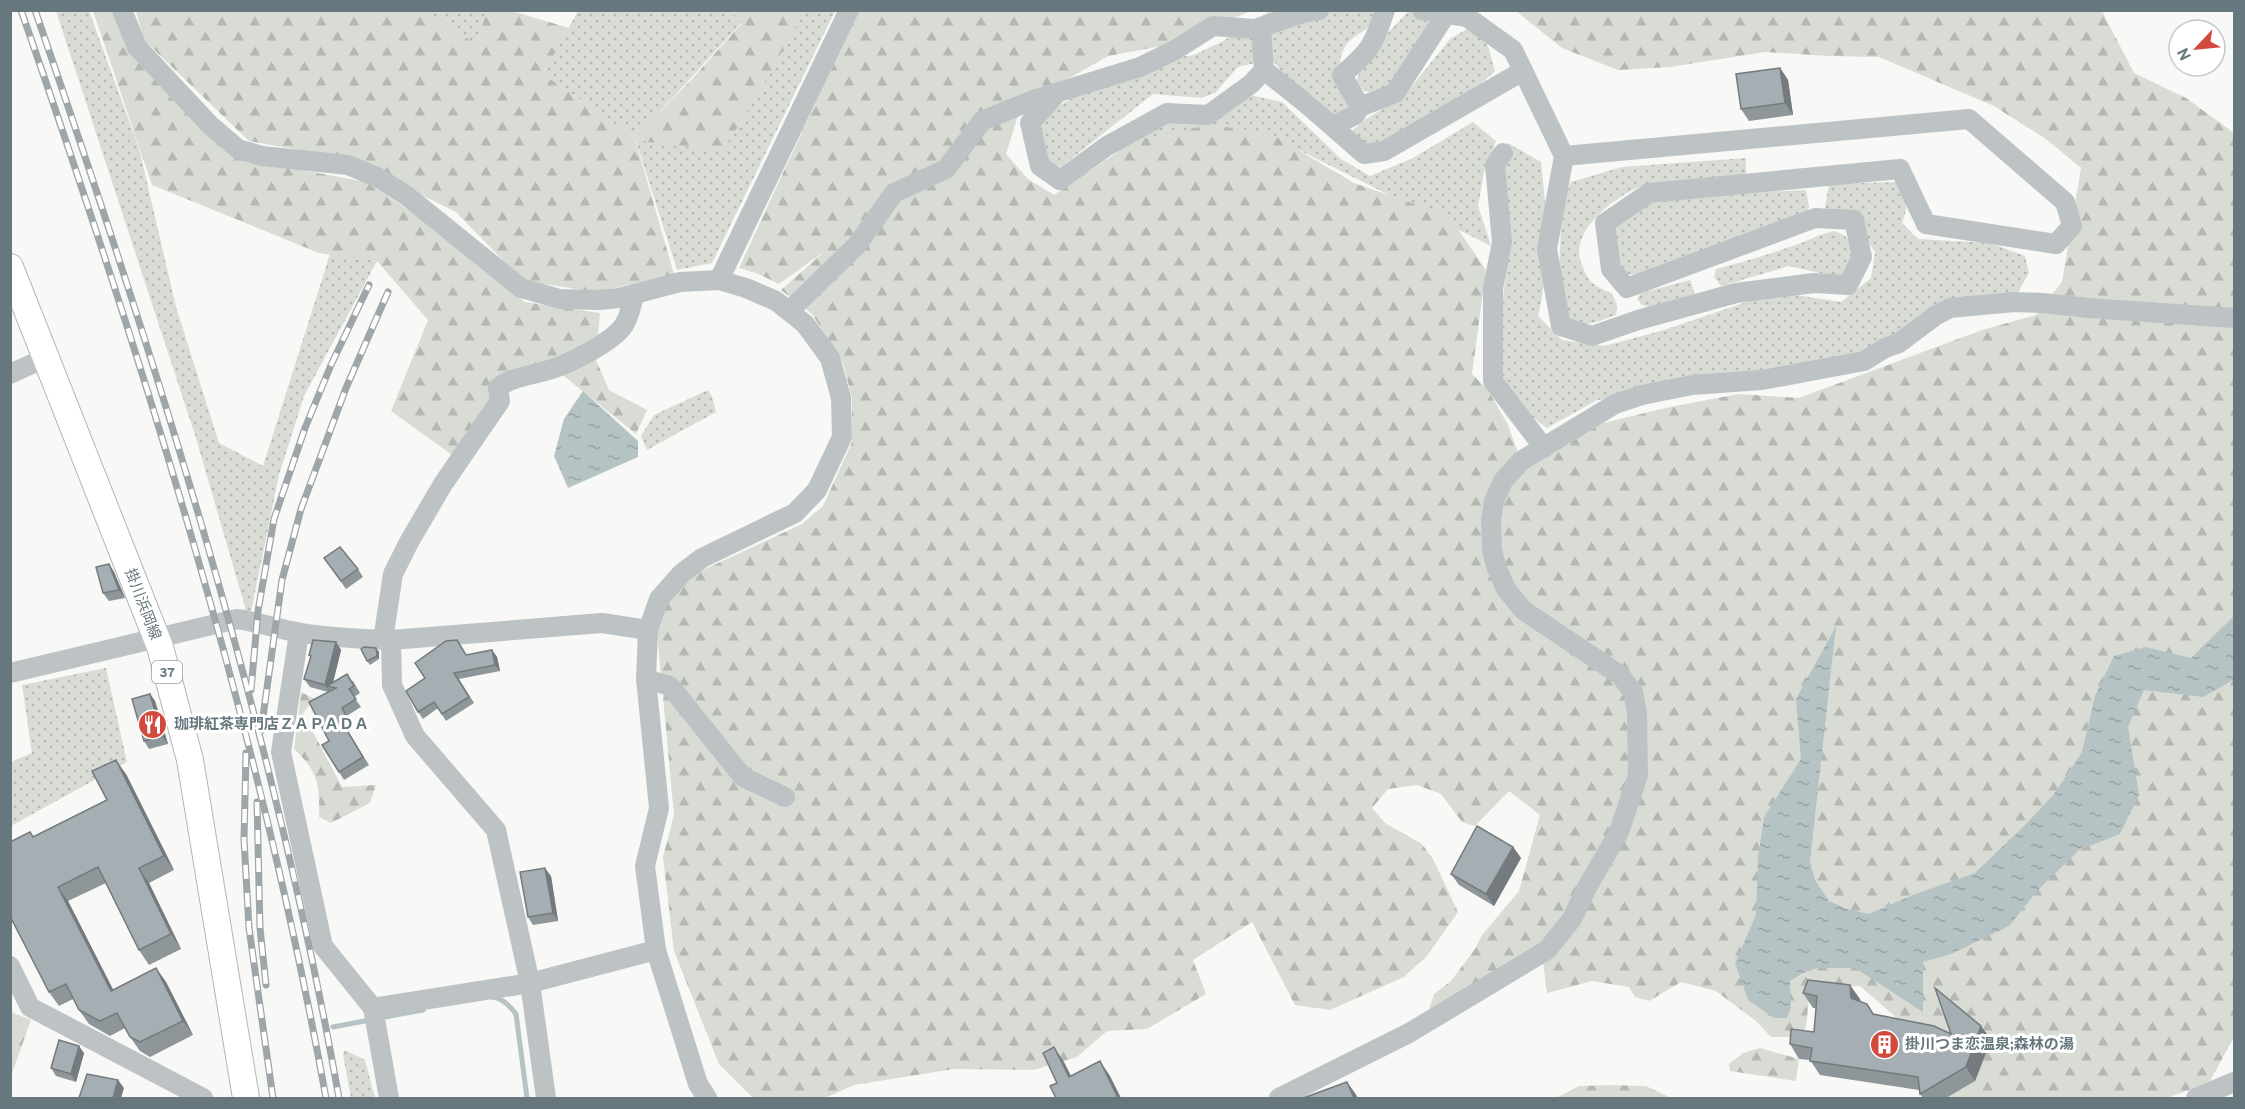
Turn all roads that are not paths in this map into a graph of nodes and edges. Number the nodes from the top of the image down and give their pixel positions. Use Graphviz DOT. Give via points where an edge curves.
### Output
graph roads {
  1 [pos="122,10"];
  2 [pos="849,10"];
  3 [pos="1319,10"];
  4 [pos="1385,10"];
  5 [pos="1422,10"];
  6 [pos="1446,14"];
  7 [pos="1261,27"];
  8 [pos="1264,70"];
  9 [pos="1523,71"];
  10 [pos="1057,93"];
  11 [pos="1360,107"];
  12 [pos="1333,126"];
  13 [pos="1503,153"];
  14 [pos="1564,156"];
  15 [pos="10,267"];
  16 [pos="719,280"];
  17 [pos="634,294"];
  18 [pos="789,311"];
  19 [pos="2235,318"];
  20 [pos="47,357"];
  21 [pos="10,374"];
  22 [pos="1544,448"];
  23 [pos="648,630"];
  24 [pos="299,633"];
  25 [pos="157,639"];
  26 [pos="387,640"];
  27 [pos="10,673"];
  28 [pos="646,679"];
  29 [pos="784,797"];
  30 [pos="656,951"];
  31 [pos="10,966"];
  32 [pos="530,982"];
  33 [pos="373,1008"];
  34 [pos="2235,1082"];
  35 [pos="700,1094"];
  36 [pos="203,1098"];
  37 [pos="246,1098"];
  38 [pos="389,1098"];
  39 [pos="546,1098"];
  40 [pos="1279,1098"];
  41 [pos="2196,1098"];
  1 -- 17 [label="street" via="137,47 210,125 238,149 262,156 348,165 377,177 529,291 560,299 599,300"];
  2 -- 16 [label="street"];
  3 -- 7 [label="street"];
  4 -- 11 [label="street" via="1366,54 1342,75"];
  5 -- 6 [label="street"];
  6 -- 9 [label="street" via="1467,17 1513,50"];
  6 -- 11 [label="street" via="1395,93"];
  7 -- 8 [label="street"];
  7 -- 10 [label="street" via="1213,26 1140,67"];
  8 -- 10 [label="street" via="1208,115 1167,113 1107,146 1060,180 1040,166 1030,123"];
  8 -- 12 [label="street"];
  9 -- 12 [label="street" via="1384,151 1364,154"];
  9 -- 14 [label="street"];
  10 -- 18 [label="street" via="982,121 946,169 894,193 856,245"];
  11 -- 12 [label="street" via="1355,115"];
  13 -- 22 [label="street" via="1495,165 1502,242 1493,288 1493,381"];
  14 -- 14 [label="street" via="1969,119 2065,202 2072,226 2056,244 1926,224 1900,169 1648,193 1605,223 1611,269 1627,288 1815,218 1854,220 1862,257 1848,285 1814,283 1736,293 1592,336 1561,326 1547,249"];
  15 -- 20 [label="main road, 掛川浜岡線 / 37"];
  16 -- 17 [label="street" via="680,282"];
  16 -- 18 [label="street" via="776,301"];
  17 -- 26 [label="street" via="622,327 592,351 548,370 507,381 498,388 500,401 443,484 393,574"];
  18 -- 23 [label="street" via="805,324 830,358 841,398 842,436 828,469 817,490 795,513 702,558 682,573 659,599"];
  19 -- 22 [label="street" via="2043,303 1950,308 1864,361 1762,380 1692,385 1642,395 1614,404"];
  20 -- 21 [label="street"];
  20 -- 25 [label="main road, 掛川浜岡線 / 37"];
  22 -- 40 [label="street" via="1521,461 1503,481 1494,501 1492,550 1506,589 1523,610 1620,675 1633,692 1638,775 1619,832 1572,919 1547,950 1409,1033"];
  23 -- 26 [label="street" via="602,623"];
  23 -- 28 [label="street"];
  24 -- 25 [label="street" via="237,619"];
  24 -- 26 [label="street"];
  24 -- 33 [label="street" via="281,752 323,946"];
  25 -- 27 [label="street"];
  25 -- 37 [label="main road, 掛川浜岡線 / 37" via="190,760"];
  26 -- 32 [label="street" via="392,685 415,736 496,830"];
  28 -- 29 [label="street" via="670,686 743,777"];
  28 -- 30 [label="street" via="660,808 645,866"];
  30 -- 32 [label="street"];
  30 -- 35 [label="street"];
  31 -- 36 [label="street" via="30,1007"];
  32 -- 33 [label="street"];
  32 -- 39 [label="street"];
  33 -- 38 [label="street"];
  34 -- 41 [label="street"];
}
